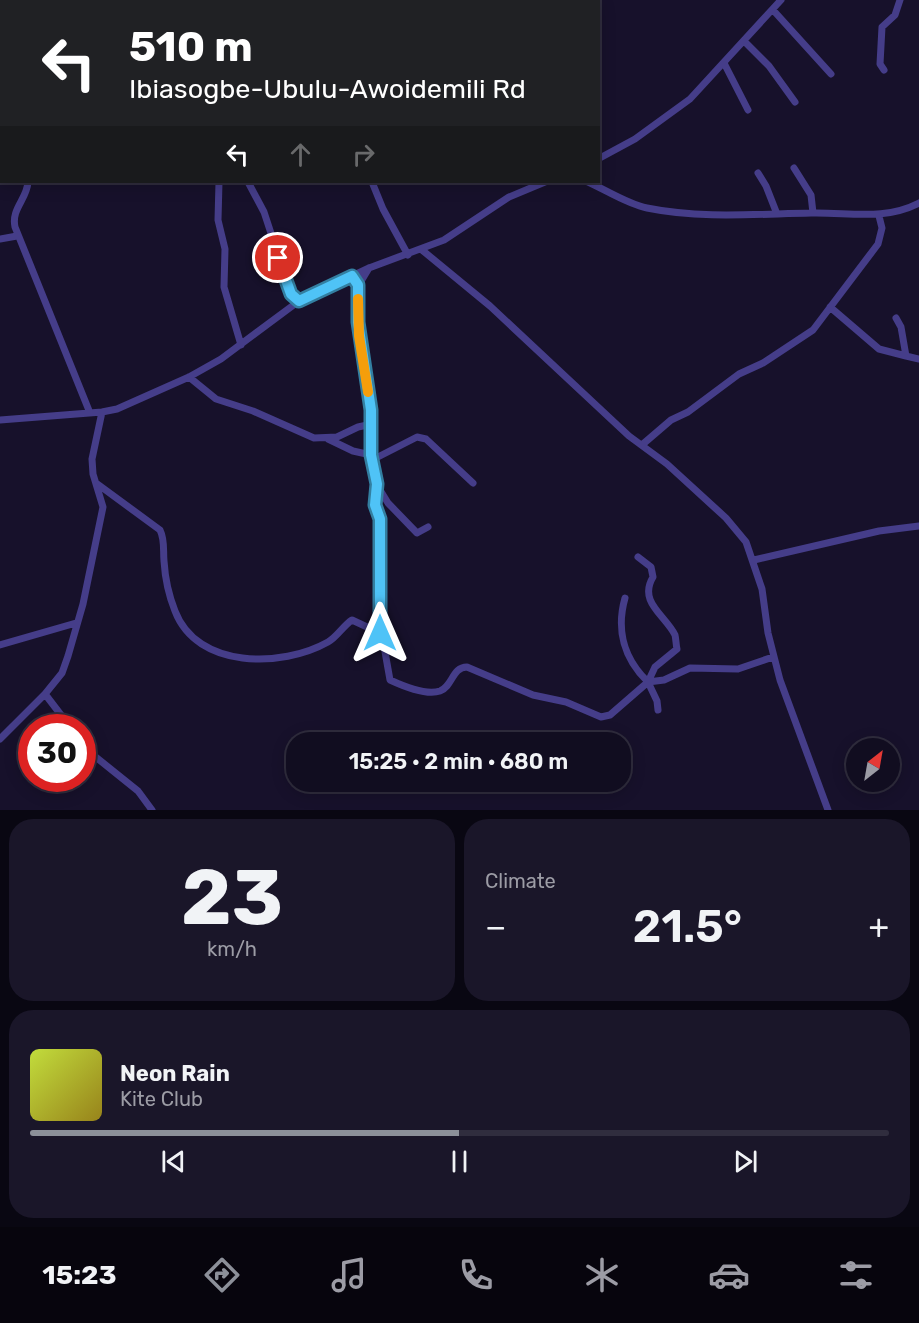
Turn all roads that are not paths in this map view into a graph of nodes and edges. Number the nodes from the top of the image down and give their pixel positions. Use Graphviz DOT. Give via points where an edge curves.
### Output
graph roads {
  1 [pos="781,0"];
  2 [pos="900,0"];
  3 [pos="773,10"];
  4 [pos="744,41"];
  5 [pos="724,63"];
  6 [pos="885,70"];
  7 [pos="831,74"];
  8 [pos="795,102"];
  9 [pos="748,110"];
  10 [pos="600,158"];
  11 [pos="794,168"];
  12 [pos="758,173"];
  13 [pos="28,183"];
  14 [pos="219,183"];
  15 [pos="249,183"];
  16 [pos="372,183"];
  17 [pos="543,183"];
  18 [pos="590,183"];
  19 [pos="919,203"];
  20 [pos="813,213"];
  21 [pos="777,214"];
  22 [pos="879,216"];
  23 [pos="17,236"];
  24 [pos="0,239"];
  25 [pos="422,250"];
  26 [pos="408,255"];
  27 [pos="369,268"];
  28 [pos="352,276"];
  29 [pos="358,285"];
  30 [pos="299,301"];
  31 [pos="830,307"];
  32 [pos="896,318"];
  33 [pos="241,345"];
  34 [pos="906,356"];
  35 [pos="919,359"];
  36 [pos="189,377"];
  37 [pos="102,412"];
  38 [pos="90,413"];
  39 [pos="0,420"];
  40 [pos="372,424"];
  41 [pos="328,439"];
  42 [pos="643,444"];
  43 [pos="361,454"];
  44 [pos="372,461"];
  45 [pos="96,483"];
  46 [pos="473,483"];
  47 [pos="377,484"];
  48 [pos="919,526"];
  49 [pos="428,527"];
  50 [pos="638,558"];
  51 [pos="754,560"];
  52 [pos="625,598"];
  53 [pos="76,623"];
  54 [pos="380,633"];
  55 [pos="0,645"];
  56 [pos="773,657"];
  57 [pos="648,682"];
  58 [pos="45,694"];
  59 [pos="658,710"];
  60 [pos="60,714"];
  61 [pos="0,739"];
  62 [pos="96,757"];
  63 [pos="152,810"];
  64 [pos="828,810"];
  1 -- 3 [label="street"];
  2 -- 6 [label="street" via="895,15 882,27 880,64"];
  3 -- 4 [label="street"];
  3 -- 7 [label="street"];
  4 -- 5 [label="street"];
  4 -- 8 [label="street" via="769,66"];
  5 -- 9 [label="street"];
  5 -- 10 [label="street" via="666,118"];
  11 -- 20 [label="street" via="811,195"];
  12 -- 21 [label="street"];
  13 -- 23 [label="street" via="14,215"];
  14 -- 33 [label="street" via="224,286"];
  15 -- 30 [label="street" via="264,212 291,294"];
  16 -- 26 [label="street"];
  17 -- 25 [label="street" via="509,197"];
  18 -- 21 [label="street" via="643,207 672,212 717,216"];
  19 -- 22 [label="street"];
  20 -- 21 [label="street"];
  20 -- 22 [label="street"];
  22 -- 31 [label="street" via="882,228 878,244"];
  23 -- 24 [label="street"];
  23 -- 38 [label="street"];
  25 -- 26 [label="street"];
  25 -- 42 [label="street" via="490,306 629,436"];
  26 -- 27 [label="street"];
  27 -- 28 [label="street"];
  27 -- 29 [label="street"];
  28 -- 29 [label="street"];
  28 -- 30 [label="street"];
  29 -- 40 [label="street" via="358,329"];
  30 -- 33 [label="street"];
  31 -- 34 [label="street" via="879,349"];
  31 -- 42 [label="street" via="813,330 739,374"];
  32 -- 34 [label="street" via="902,327"];
  33 -- 36 [label="street"];
  34 -- 35 [label="street"];
  36 -- 37 [label="street"];
  36 -- 41 [label="street" via="216,399 304,435"];
  37 -- 38 [label="street"];
  37 -- 45 [label="street" via="92,459"];
  38 -- 39 [label="street"];
  40 -- 41 [label="street"];
  40 -- 44 [label="street"];
  41 -- 43 [label="street"];
  42 -- 51 [label="street" via="734,526"];
  43 -- 44 [label="street"];
  43 -- 44 [label="street"];
  44 -- 46 [label="street" via="417,437 426,439"];
  44 -- 47 [label="street"];
  45 -- 53 [label="street" via="103,507"];
  45 -- 54 [label="street" via="160,530 180,624 215,652 243,659 307,651 330,641 352,620"];
  47 -- 49 [label="street" via="388,503 417,533"];
  47 -- 54 [label="street"];
  48 -- 51 [label="street" via="879,531"];
  50 -- 57 [label="street" via="651,567 649,599 675,636 677,650 655,667"];
  51 -- 56 [label="street"];
  52 -- 57 [label="street" via="619,618 627,655"];
  53 -- 55 [label="street"];
  53 -- 58 [label="street" via="62,673"];
  54 -- 57 [label="street" via="389,678 423,691 440,691 458,669 467,667 528,693 566,702 603,717"];
  56 -- 57 [label="street" via="738,669 690,668 664,680"];
  56 -- 64 [label="street"];
  57 -- 59 [label="street"];
  58 -- 60 [label="street"];
  58 -- 61 [label="street"];
  62 -- 63 [label="street" via="133,786"];
}
